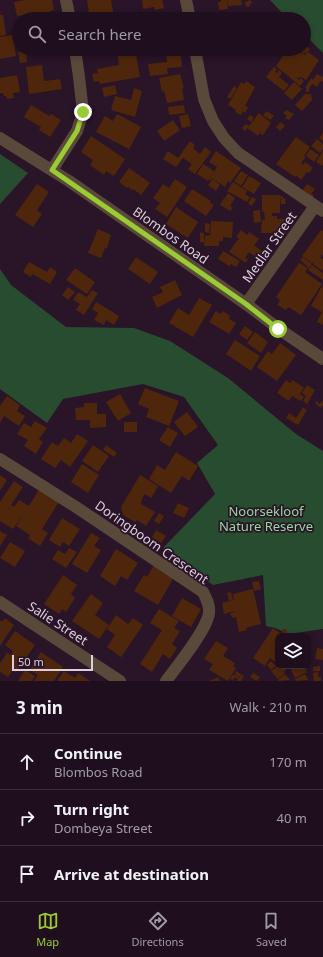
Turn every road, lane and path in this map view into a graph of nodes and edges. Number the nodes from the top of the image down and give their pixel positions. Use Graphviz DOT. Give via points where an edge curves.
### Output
graph roads {
  1 [pos="66,0"];
  2 [pos="186,0"];
  3 [pos="69,12"];
  4 [pos="189,12"];
  5 [pos="76,56"];
  6 [pos="196,56"];
  7 [pos="0,138"];
  8 [pos="52,170"];
  9 [pos="319,208"];
  10 [pos="246,304"];
  11 [pos="323,359"];
  12 [pos="0,459"];
  13 [pos="0,602"];
  14 [pos="120,681"];
  15 [pos="166,681"];
  1 -- 3 [label="street"];
  2 -- 4 [label="street"];
  5 -- 8 [label="street" via="83,112 77,131"];
  6 -- 9 [label="street" via="204,99 213,121 224,138 238,153"];
  7 -- 8 [label="street, Blombos Road"];
  8 -- 10 [label="street, Blombos Road"];
  9 -- 10 [label="street, Medlar Street"];
  10 -- 11 [label="street, Blombos Road"];
  12 -- 15 [label="street, Doringboom Crescent" via="203,592 208,601 209,613 205,627"];
  13 -- 14 [label="street, Salie Street"];
}
